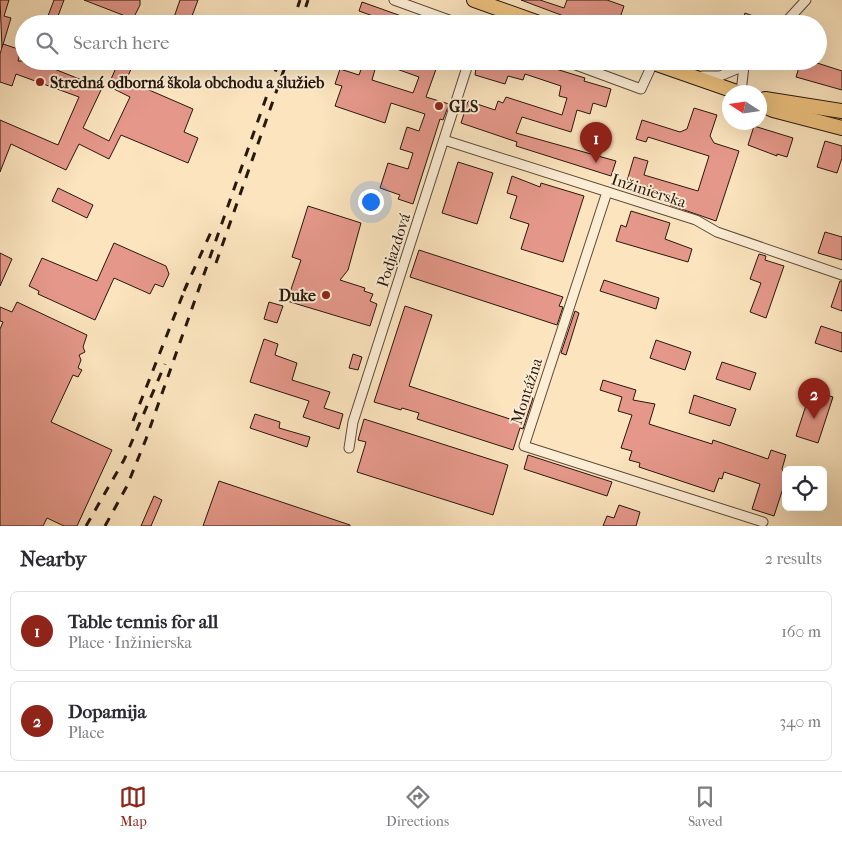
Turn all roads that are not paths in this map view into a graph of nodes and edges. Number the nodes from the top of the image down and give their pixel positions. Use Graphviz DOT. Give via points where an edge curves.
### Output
graph roads {
  1 [pos="394,0"];
  2 [pos="474,0"];
  3 [pos="806,0"];
  4 [pos="435,15"];
  5 [pos="516,15"];
  6 [pos="792,15"];
  7 [pos="466,70"];
  8 [pos="589,70"];
  9 [pos="647,70"];
  10 [pos="674,70"];
  11 [pos="733,70"];
  12 [pos="745,70"];
  13 [pos="692,76"];
  14 [pos="742,85"];
  15 [pos="722,87"];
  16 [pos="767,99"];
  17 [pos="767,107"];
  18 [pos="842,112"];
  19 [pos="842,128"];
  20 [pos="444,140"];
  21 [pos="607,192"];
  22 [pos="842,275"];
  23 [pos="349,448"];
  24 [pos="763,522"];
  1 -- 4 [label="street"];
  2 -- 5 [label="main road"];
  3 -- 6 [label="street"];
  7 -- 20 [label="street, Podjazdová"];
  8 -- 9 [label="street" via="641,89"];
  10 -- 13 [label="main road"];
  11 -- 13 [label="street" via="720,76"];
  12 -- 14 [label="street"];
  13 -- 15 [label="main road"];
  16 -- 18 [label="main road"];
  17 -- 19 [label="main road"];
  20 -- 21 [label="street, Inžinierska"];
  20 -- 23 [label="street, Podjazdová" via="353,422"];
  21 -- 22 [label="street, Inžinierska" via="696,220 717,232"];
  21 -- 24 [label="street, Montážna" via="524,446"];
}
